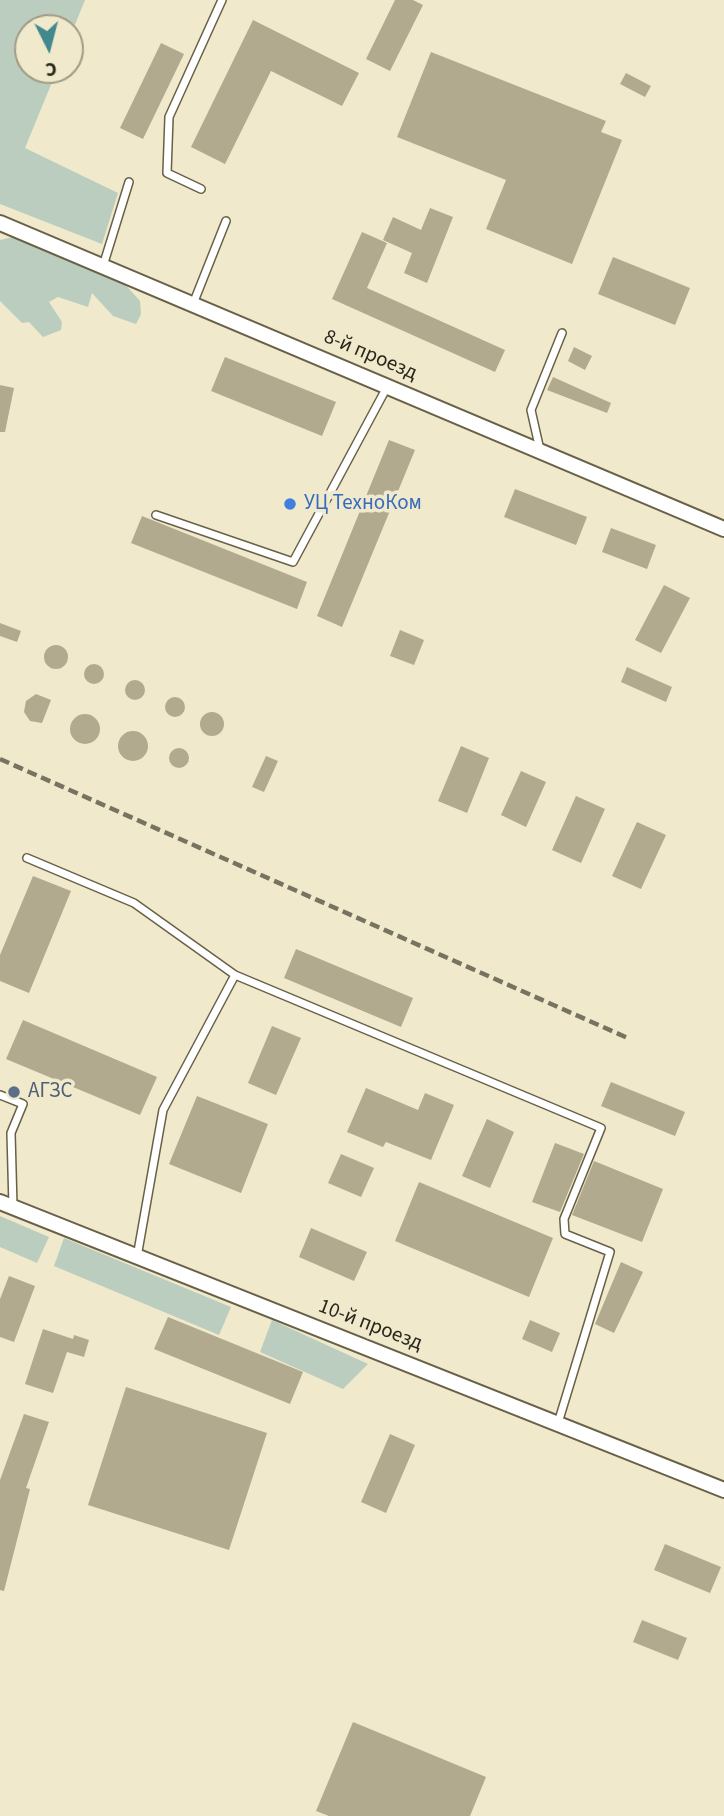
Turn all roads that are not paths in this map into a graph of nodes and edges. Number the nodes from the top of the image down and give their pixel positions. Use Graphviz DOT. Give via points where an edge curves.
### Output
graph roads {
  1 [pos="222,0"];
  2 [pos="129,181"];
  3 [pos="201,189"];
  4 [pos="226,221"];
  5 [pos="0,223"];
  6 [pos="103,267"];
  7 [pos="193,304"];
  8 [pos="562,332"];
  9 [pos="387,386"];
  10 [pos="540,451"];
  11 [pos="156,515"];
  12 [pos="724,529"];
  13 [pos="27,858"];
  14 [pos="235,975"];
  15 [pos="0,1095"];
  16 [pos="7,1205"];
  17 [pos="137,1258"];
  18 [pos="558,1423"];
  19 [pos="724,1490"];
  1 -- 3 [label="lane" via="169,117 167,173"];
  2 -- 6 [label="lane"];
  4 -- 7 [label="lane"];
  5 -- 6 [label="street, 8-й проезд"];
  6 -- 7 [label="street, 8-й проезд"];
  7 -- 9 [label="street, 8-й проезд"];
  8 -- 10 [label="lane" via="531,410"];
  9 -- 10 [label="street, 8-й проезд"];
  9 -- 11 [label="lane" via="293,562"];
  10 -- 12 [label="street, 8-й проезд"];
  13 -- 14 [label="lane" via="134,903"];
  14 -- 17 [label="lane" via="163,1110"];
  14 -- 18 [label="lane" via="601,1128 564,1220 565,1234 610,1252"];
  15 -- 16 [label="lane" via="23,1104 11,1133"];
  16 -- 17 [label="street, 10-й проезд"];
  17 -- 18 [label="street, 10-й проезд"];
  18 -- 19 [label="street, 10-й проезд"];
}
